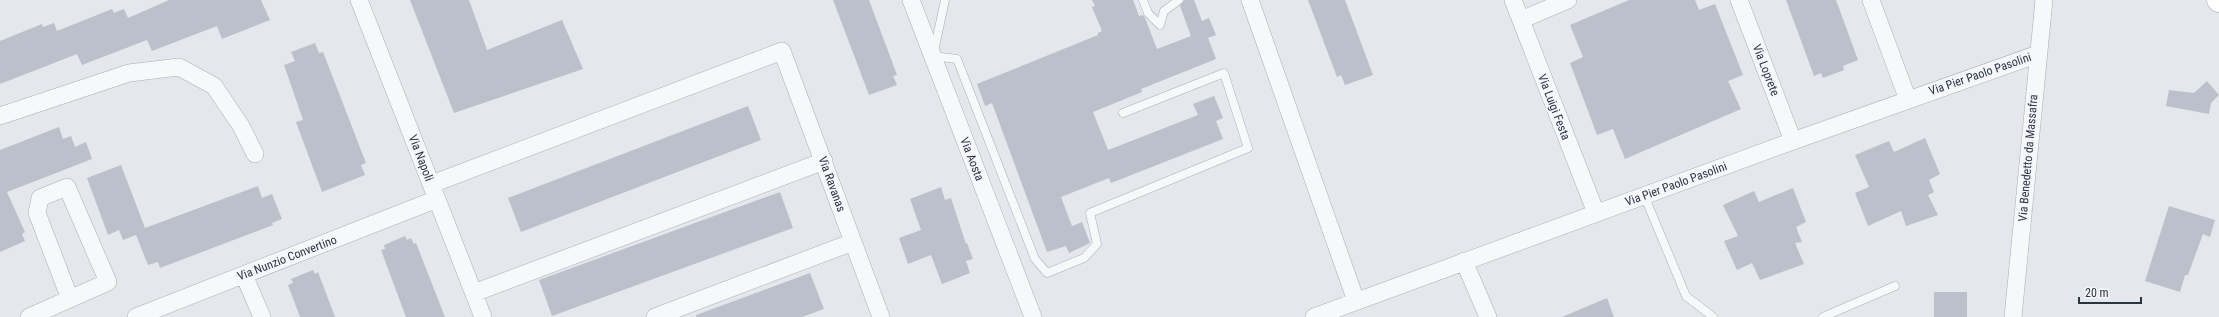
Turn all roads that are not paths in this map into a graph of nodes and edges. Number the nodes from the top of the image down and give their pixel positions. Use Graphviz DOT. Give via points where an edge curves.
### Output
graph roads {
  1 [pos="359,0"];
  2 [pos="911,0"];
  3 [pos="945,0"];
  4 [pos="1143,0"];
  5 [pos="1179,0"];
  6 [pos="1250,0"];
  7 [pos="1513,0"];
  8 [pos="1568,0"];
  9 [pos="1739,0"];
  10 [pos="1871,0"];
  11 [pos="2044,0"];
  12 [pos="1521,20"];
  13 [pos="782,51"];
  14 [pos="2038,54"];
  15 [pos="932,56"];
  16 [pos="1908,100"];
  17 [pos="1123,113"];
  18 [pos="0,116"];
  19 [pos="1793,140"];
  20 [pos="255,154"];
  21 [pos="824,161"];
  22 [pos="434,192"];
  23 [pos="1644,195"];
  24 [pos="1596,213"];
  25 [pos="853,242"];
  26 [pos="1464,262"];
  27 [pos="244,275"];
  28 [pos="1895,286"];
  29 [pos="474,292"];
  30 [pos="70,299"];
  31 [pos="1356,302"];
  32 [pos="157,313"];
  33 [pos="32,316"];
  34 [pos="136,317"];
  35 [pos="262,317"];
  36 [pos="483,317"];
  37 [pos="656,317"];
  38 [pos="881,317"];
  39 [pos="1034,317"];
  40 [pos="1314,317"];
  41 [pos="1488,317"];
  42 [pos="1713,317"];
  43 [pos="1823,317"];
  44 [pos="2013,317"];
  1 -- 22 [label="street, Via Napoli"];
  2 -- 15 [label="street, Via Aosta"];
  3 -- 15 [label="lane"];
  4 -- 5 [label="lane" via="1148,13 1160,25 1164,11"];
  6 -- 31 [label="street"];
  7 -- 12 [label="street, Via Luigi Festa"];
  8 -- 12 [label="street"];
  9 -- 19 [label="street, Via Loprete"];
  10 -- 16 [label="street"];
  11 -- 14 [label="street, Via Benedetto da Massafra"];
  12 -- 24 [label="street, Via Luigi Festa"];
  13 -- 21 [label="street, Via Ravanas"];
  13 -- 22 [label="street, Via Nunzio Convertino"];
  14 -- 16 [label="street, Via Pier Paolo Pasolini"];
  14 -- 44 [label="street, Via Benedetto da Massafra"];
  15 -- 17 [label="lane" via="957,59 1035,259 1047,273 1084,258 1097,244 1090,213 1248,148 1224,73"];
  15 -- 39 [label="street, Via Aosta"];
  16 -- 19 [label="street, Via Pier Paolo Pasolini"];
  18 -- 20 [label="street" via="129,73 179,67 214,86 241,126"];
  19 -- 23 [label="street, Via Pier Paolo Pasolini"];
  21 -- 25 [label="street, Via Ravanas"];
  21 -- 29 [label="street"];
  22 -- 27 [label="street, Via Nunzio Convertino"];
  22 -- 29 [label="street, Via Napoli"];
  23 -- 24 [label="street, Via Pier Paolo Pasolini"];
  23 -- 42 [label="lane" via="1686,296"];
  24 -- 26 [label="street, Via Pier Paolo Pasolini"];
  25 -- 37 [label="street"];
  25 -- 38 [label="street, Via Ravanas"];
  26 -- 31 [label="street, Via Pier Paolo Pasolini"];
  26 -- 41 [label="street"];
  27 -- 32 [label="street, Via Nunzio Convertino"];
  27 -- 35 [label="street"];
  28 -- 43 [label="lane"];
  29 -- 36 [label="street, Via Napoli"];
  30 -- 30 [label="street" via="37,213 40,198 67,187 108,282"];
  30 -- 33 [label="street"];
  31 -- 40 [label="street, Via Pier Paolo Pasolini"];
  32 -- 34 [label="street, Via Nunzio Convertino"];
}
